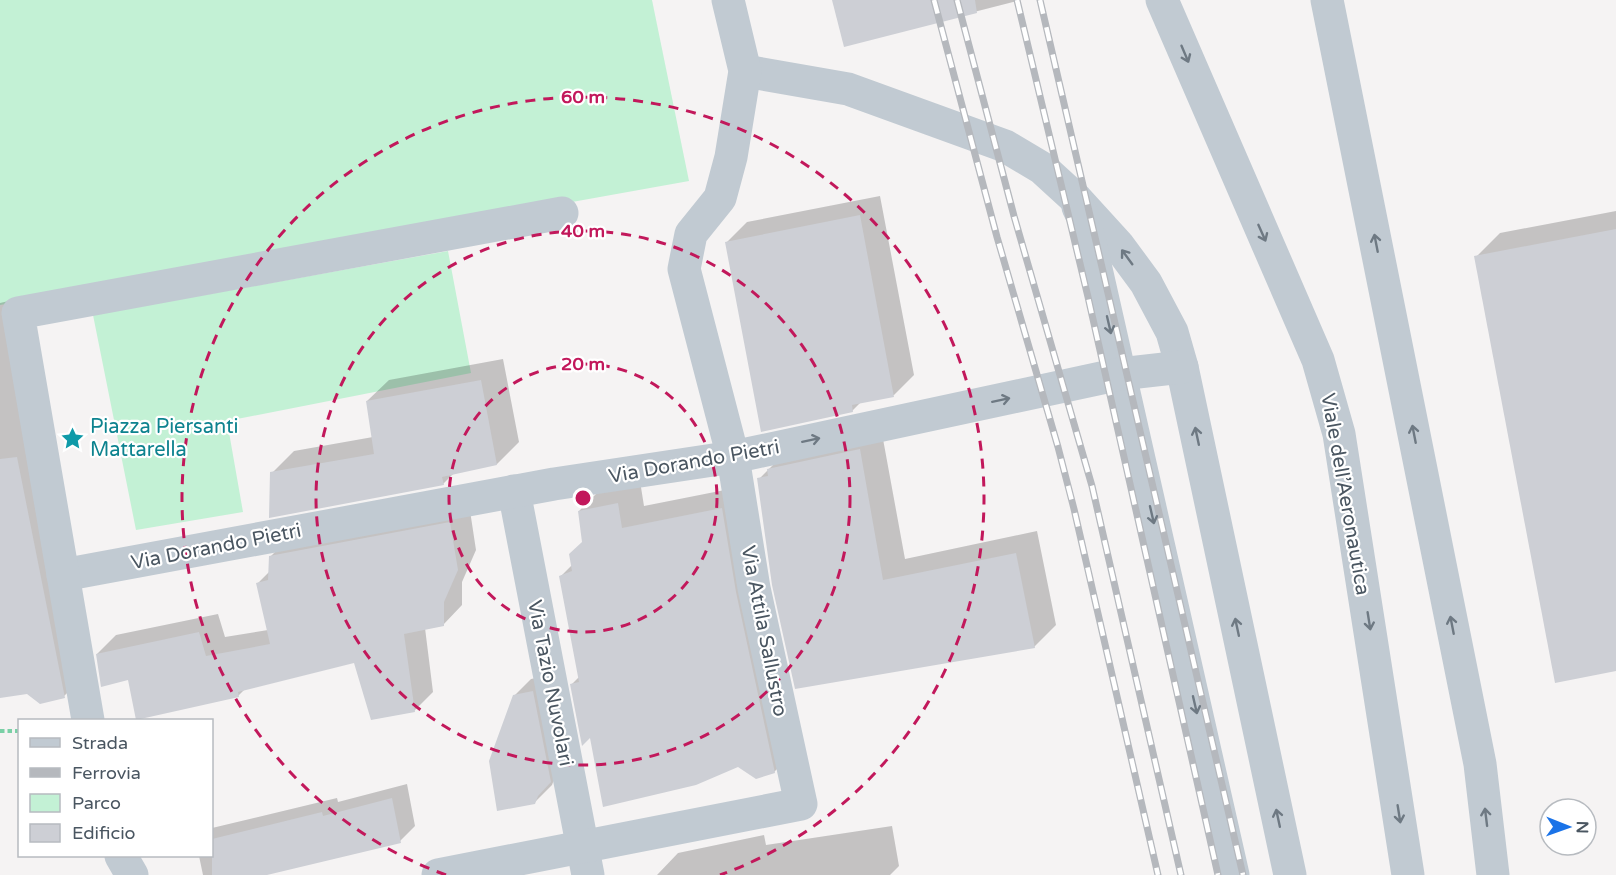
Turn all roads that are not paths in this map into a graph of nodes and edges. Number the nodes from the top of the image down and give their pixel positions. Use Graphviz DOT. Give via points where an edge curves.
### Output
graph roads {
  1 [pos="728,0"];
  2 [pos="1162,0"];
  3 [pos="1327,0"];
  4 [pos="745,71"];
  5 [pos="1066,190"];
  6 [pos="562,213"];
  7 [pos="1182,367"];
  8 [pos="1120,374"];
  9 [pos="733,457"];
  10 [pos="514,491"];
  11 [pos="63,575"];
  12 [pos="88,719"];
  13 [pos="122,857"];
  14 [pos="585,861"];
  15 [pos="132,875"];
  16 [pos="438,875"];
  17 [pos="1233,875"];
  18 [pos="1290,875"];
  19 [pos="1408,875"];
  20 [pos="1493,875"];
  1 -- 4 [label="street"];
  2 -- 19 [label="street, Viale dell’Aeronautica, one-way" via="1318,360 1329,396 1339,434"];
  20 -- 3 [label="street, one-way" via="1480,764"];
  4 -- 5 [label="street" via="848,89 1005,146 1042,168"];
  4 -- 9 [label="street, Via Attila Sallustro" via="720,198 691,234 684,269"];
  7 -- 5 [label="street, one-way" via="1172,332 1146,283 1118,244"];
  5 -- 8 [label="street, one-way" via="1082,215"];
  6 -- 11 [label="street" via="18,313"];
  7 -- 8 [label="street, Via Dorando Pietri"];
  18 -- 7 [label="street, one-way"];
  9 -- 8 [label="street, Via Dorando Pietri, one-way"];
  8 -- 17 [label="street, one-way"];
  9 -- 10 [label="street, Via Dorando Pietri"];
  9 -- 14 [label="street, Via Attila Sallustro" via="754,588 801,804"];
  10 -- 11 [label="street, Via Dorando Pietri"];
  10 -- 14 [label="street, Via Tazio Nuvolari"];
  11 -- 12 [label="street"];
  13 -- 15 [label="street"];
  14 -- 16 [label="street"];
}
